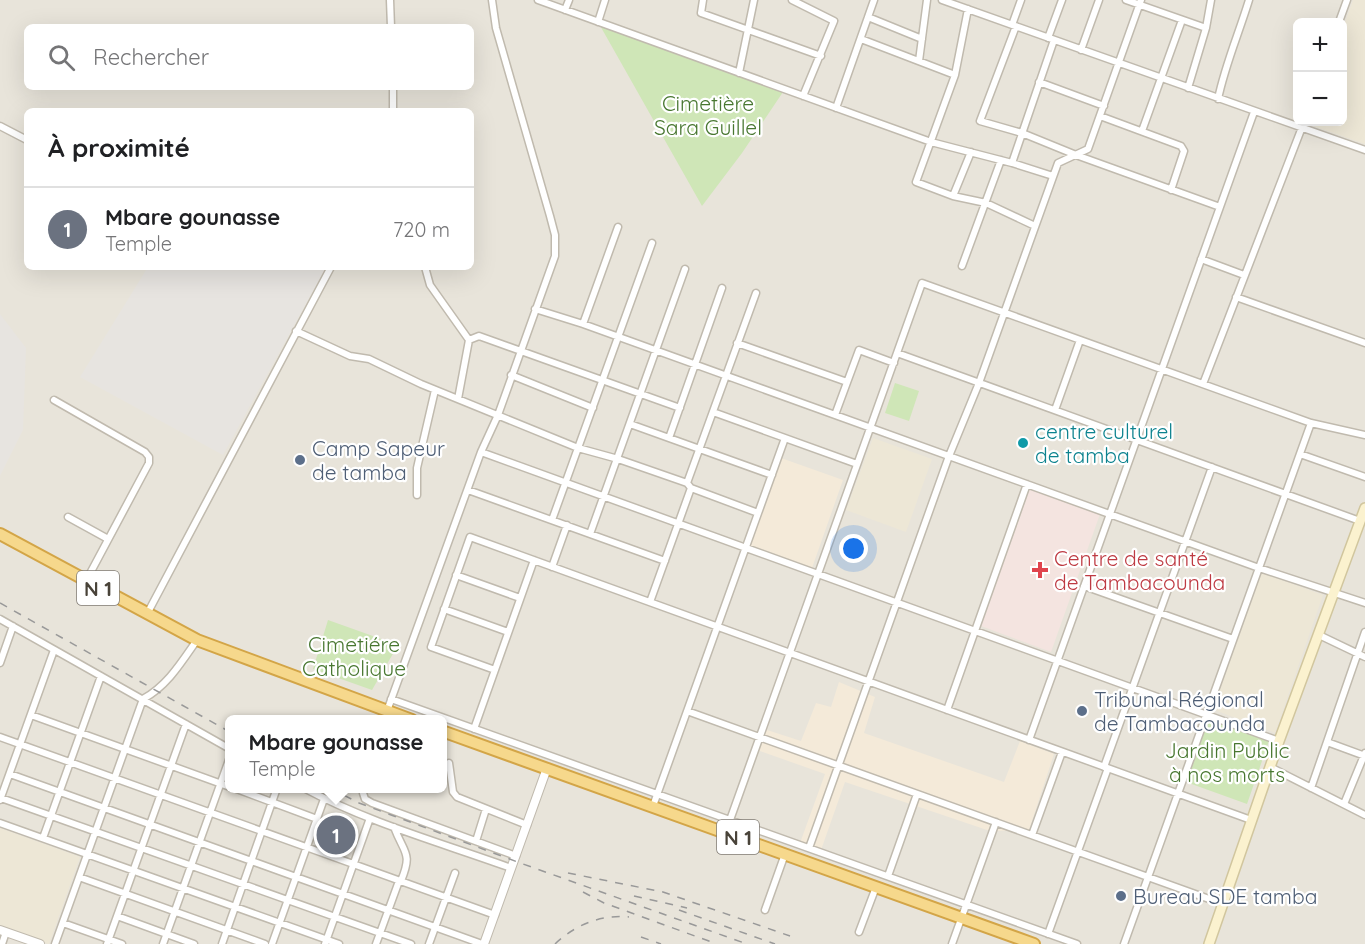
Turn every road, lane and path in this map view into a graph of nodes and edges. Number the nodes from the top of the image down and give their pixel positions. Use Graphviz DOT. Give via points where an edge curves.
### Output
graph roads {
  1 [pos="390,0"];
  2 [pos="492,0"];
  3 [pos="538,0"];
  4 [pos="569,0"];
  5 [pos="605,0"];
  6 [pos="754,0"];
  7 [pos="874,0"];
  8 [pos="927,0"];
  9 [pos="942,0"];
  10 [pos="1021,0"];
  11 [pos="1062,0"];
  12 [pos="1099,0"];
  13 [pos="1126,0"];
  14 [pos="1211,0"];
  15 [pos="1249,0"];
  16 [pos="1347,0"];
  17 [pos="700,1"];
  18 [pos="795,1"];
  19 [pos="1141,2"];
  20 [pos="960,3"];
  21 [pos="969,9"];
  22 [pos="565,10"];
  23 [pos="868,17"];
  24 [pos="1340,18"];
  25 [pos="1182,20"];
  26 [pos="598,22"];
  27 [pos="391,24"];
  28 [pos="1014,26"];
  29 [pos="1206,28"];
  30 [pos="748,30"];
  31 [pos="861,39"];
  32 [pos="922,39"];
  33 [pos="1051,39"];
  34 [pos="1081,50"];
  35 [pos="821,56"];
  36 [pos="919,61"];
  37 [pos="1119,63"];
  38 [pos="739,73"];
  39 [pos="955,75"];
  40 [pos="1161,78"];
  41 [pos="1039,82"];
  42 [pos="1188,88"];
  43 [pos="393,90"];
  44 [pos="803,96"];
  45 [pos="1218,99"];
  46 [pos="1104,106"];
  47 [pos="393,108"];
  48 [pos="836,108"];
  49 [pos="1254,112"];
  50 [pos="1100,116"];
  51 [pos="1293,123"];
  52 [pos="0,126"];
  53 [pos="1302,126"];
  54 [pos="1305,126"];
  55 [pos="1142,131"];
  56 [pos="1022,133"];
  57 [pos="24,138"];
  58 [pos="931,142"];
  59 [pos="1365,150"];
  60 [pos="971,152"];
  61 [pos="1076,155"];
  62 [pos="1001,160"];
  63 [pos="1012,163"];
  64 [pos="1053,176"];
  65 [pos="1171,189"];
  66 [pos="954,196"];
  67 [pos="986,203"];
  68 [pos="1220,207"];
  69 [pos="1035,226"];
  70 [pos="618,227"];
  71 [pos="652,243"];
  72 [pos="1201,259"];
  73 [pos="963,266"];
  74 [pos="685,269"];
  75 [pos="329,270"];
  76 [pos="426,270"];
  77 [pos="1244,275"];
  78 [pos="722,288"];
  79 [pos="756,293"];
  80 [pos="1236,297"];
  81 [pos="536,309"];
  82 [pos="1004,312"];
  83 [pos="583,324"];
  84 [pos="296,331"];
  85 [pos="618,336"];
  86 [pos="470,339"];
  87 [pos="1080,340"];
  88 [pos="737,343"];
  89 [pos="1365,344"];
  90 [pos="656,350"];
  91 [pos="520,351"];
  92 [pos="897,353"];
  93 [pos="894,363"];
  94 [pos="696,364"];
  95 [pos="1162,369"];
  96 [pos="511,375"];
  97 [pos="726,375"];
  98 [pos="603,380"];
  99 [pos="847,382"];
  100 [pos="979,383"];
  101 [pos="1203,384"];
  102 [pos="435,390"];
  103 [pos="640,394"];
  104 [pos="458,399"];
  105 [pos="54,400"];
  106 [pos="592,408"];
  107 [pos="680,408"];
  108 [pos="1055,410"];
  109 [pos="712,412"];
  110 [pos="498,415"];
  111 [pos="835,415"];
  112 [pos="1311,423"];
  113 [pos="630,424"];
  114 [pos="871,428"];
  115 [pos="1365,435"];
  116 [pos="669,438"];
  117 [pos="785,438"];
  118 [pos="1136,440"];
  119 [pos="578,447"];
  120 [pos="699,449"];
  121 [pos="481,452"];
  122 [pos="1300,454"];
  123 [pos="949,456"];
  124 [pos="618,459"];
  125 [pos="857,464"];
  126 [pos="1212,467"];
  127 [pos="772,476"];
  128 [pos="1365,477"];
  129 [pos="566,483"];
  130 [pos="1027,484"];
  131 [pos="689,486"];
  132 [pos="468,490"];
  133 [pos="1286,494"];
  134 [pos="417,495"];
  135 [pos="603,496"];
  136 [pos="1365,510"];
  137 [pos="758,513"];
  138 [pos="1110,514"];
  139 [pos="68,517"];
  140 [pos="552,520"];
  141 [pos="1360,521"];
  142 [pos="678,524"];
  143 [pos="567,525"];
  144 [pos="0,534"];
  145 [pos="590,534"];
  146 [pos="108,539"];
  147 [pos="1185,542"];
  148 [pos="746,548"];
  149 [pos="534,560"];
  150 [pos="665,561"];
  151 [pos="552,567"];
  152 [pos="1259,568"];
  153 [pos="818,574"];
  154 [pos="456,575"];
  155 [pos="86,581"];
  156 [pos="1084,586"];
  157 [pos="1334,592"];
  158 [pos="520,598"];
  159 [pos="650,602"];
  160 [pos="897,603"];
  161 [pos="1365,603"];
  162 [pos="444,609"];
  163 [pos="1160,613"];
  164 [pos="146,615"];
  165 [pos="0,619"];
  166 [pos="13,626"];
  167 [pos="717,627"];
  168 [pos="975,631"];
  169 [pos="508,632"];
  170 [pos="1365,632"];
  171 [pos="1319,635"];
  172 [pos="1233,639"];
  173 [pos="197,640"];
  174 [pos="54,650"];
  175 [pos="790,653"];
  176 [pos="1357,655"];
  177 [pos="1365,657"];
  178 [pos="1057,661"];
  179 [pos="0,663"];
  180 [pos="495,670"];
  181 [pos="101,676"];
  182 [pos="868,682"];
  183 [pos="1133,688"];
  184 [pos="143,699"];
  185 [pos="391,699"];
  186 [pos="947,710"];
  187 [pos="687,711"];
  188 [pos="389,714"];
  189 [pos="31,715"];
  190 [pos="435,715"];
  191 [pos="1206,715"];
  192 [pos="447,719"];
  193 [pos="186,724"];
  194 [pos="474,729"];
  195 [pos="81,733"];
  196 [pos="447,733"];
  197 [pos="0,737"];
  198 [pos="760,737"];
  199 [pos="1029,740"];
  200 [pos="1279,741"];
  201 [pos="1327,742"];
  202 [pos="20,744"];
  203 [pos="225,746"];
  204 [pos="125,749"];
  205 [pos="1062,752"];
  206 [pos="1365,755"];
  207 [pos="70,762"];
  208 [pos="449,763"];
  209 [pos="838,765"];
  210 [pos="171,766"];
  211 [pos="1270,767"];
  212 [pos="547,768"];
  213 [pos="1106,768"];
  214 [pos="225,771"];
  215 [pos="10,774"];
  216 [pos="114,778"];
  217 [pos="220,784"];
  218 [pos="225,786"];
  219 [pos="1311,788"];
  220 [pos="60,792"];
  221 [pos="246,793"];
  222 [pos="276,793"];
  223 [pos="312,793"];
  224 [pos="363,793"];
  225 [pos="657,794"];
  226 [pos="917,794"];
  227 [pos="1178,794"];
  228 [pos="161,795"];
  229 [pos="1,799"];
  230 [pos="324,799"];
  231 [pos="272,802"];
  232 [pos="1344,804"];
  233 [pos="653,806"];
  234 [pos="104,808"];
  235 [pos="486,809"];
  236 [pos="210,813"];
  237 [pos="1365,814"];
  238 [pos="51,816"];
  239 [pos="370,818"];
  240 [pos="317,819"];
  241 [pos="730,820"];
  242 [pos="1251,820"];
  243 [pos="996,822"];
  244 [pos="0,823"];
  245 [pos="150,824"];
  246 [pos="527,825"];
  247 [pos="394,827"];
  248 [pos="95,831"];
  249 [pos="262,831"];
  250 [pos="1032,835"];
  251 [pos="43,838"];
  252 [pos="476,841"];
  253 [pos="199,842"];
  254 [pos="142,848"];
  255 [pos="307,848"];
  256 [pos="808,848"];
  257 [pos="1078,852"];
  258 [pos="87,854"];
  259 [pos="786,854"];
  260 [pos="516,856"];
  261 [pos="251,861"];
  262 [pos="354,864"];
  263 [pos="191,865"];
  264 [pos="512,868"];
  265 [pos="134,871"];
  266 [pos="455,873"];
  267 [pos="888,876"];
  268 [pos="79,877"];
  269 [pos="296,877"];
  270 [pos="1148,877"];
  271 [pos="400,881"];
  272 [pos="243,884"];
  273 [pos="876,887"];
  274 [pos="183,888"];
  275 [pos="125,894"];
  276 [pos="343,894"];
  277 [pos="445,897"];
  278 [pos="288,900"];
  279 [pos="1223,904"];
  280 [pos="967,905"];
  281 [pos="235,907"];
  282 [pos="388,910"];
  283 [pos="765,910"];
  284 [pos="174,911"];
  285 [pos="495,915"];
  286 [pos="117,916"];
  287 [pos="335,917"];
  288 [pos="962,918"];
  289 [pos="63,923"];
  290 [pos="280,923"];
  291 [pos="435,927"];
  292 [pos="227,930"];
  293 [pos="3,931"];
  294 [pos="859,932"];
  295 [pos="380,933"];
  296 [pos="166,934"];
  297 [pos="1048,934"];
  298 [pos="108,942"];
  299 [pos="326,942"];
  300 [pos="2,944"];
  301 [pos="40,944"];
  302 [pos="55,944"];
  303 [pos="122,944"];
  304 [pos="163,944"];
  305 [pos="194,944"];
  306 [pos="222,944"];
  307 [pos="265,944"];
  308 [pos="272,944"];
  309 [pos="339,944"];
  310 [pos="376,944"];
  311 [pos="411,944"];
  312 [pos="429,944"];
  313 [pos="483,944"];
  314 [pos="952,944"];
  315 [pos="1034,944"];
  316 [pos="1077,944"];
  317 [pos="1124,944"];
  318 [pos="1209,944"];
  1 -- 27 [label="street"];
  2 -- 81 [label="street" via="496,28 555,235 555,256"];
  3 -- 22 [label="street"];
  4 -- 22 [label="street"];
  5 -- 26 [label="street"];
  6 -- 30 [label="street"];
  7 -- 23 [label="street"];
  8 -- 32 [label="street"];
  9 -- 20 [label="street"];
  10 -- 28 [label="street"];
  11 -- 33 [label="street"];
  12 -- 34 [label="street"];
  13 -- 19 [label="street"];
  14 -- 29 [label="street"];
  15 -- 45 [label="street"];
  16 -- 24 [label="street"];
  17 -- 30 [label="street" via="701,13"];
  18 -- 35 [label="street" via="834,21"];
  19 -- 25 [label="street"];
  19 -- 37 [label="street"];
  20 -- 21 [label="street"];
  21 -- 28 [label="street"];
  21 -- 39 [label="street"];
  22 -- 26 [label="street"];
  23 -- 31 [label="street"];
  23 -- 32 [label="street"];
  25 -- 29 [label="street"];
  25 -- 40 [label="street"];
  26 -- 38 [label="street"];
  28 -- 33 [label="street"];
  28 -- 56 [label="street" via="980,121"];
  29 -- 42 [label="street"];
  30 -- 35 [label="street"];
  30 -- 38 [label="street"];
  31 -- 36 [label="street"];
  31 -- 48 [label="street"];
  32 -- 36 [label="street"];
  33 -- 34 [label="street"];
  33 -- 41 [label="street"];
  34 -- 37 [label="street"];
  35 -- 44 [label="street"];
  36 -- 39 [label="street"];
  37 -- 40 [label="street"];
  37 -- 46 [label="street"];
  38 -- 44 [label="street"];
  39 -- 58 [label="street"];
  40 -- 42 [label="street"];
  40 -- 55 [label="street"];
  41 -- 46 [label="street"];
  41 -- 56 [label="street"];
  42 -- 45 [label="street"];
  43 -- 47 [label="street"];
  44 -- 48 [label="street"];
  45 -- 49 [label="street"];
  46 -- 50 [label="street"];
  48 -- 58 [label="street"];
  49 -- 51 [label="street"];
  49 -- 68 [label="street"];
  50 -- 55 [label="street"];
  50 -- 61 [label="street" via="1088,149"];
  52 -- 57 [label="street"];
  53 -- 77 [label="street"];
  54 -- 59 [label="street"];
  55 -- 65 [label="street" via="1182,146 1184,151"];
  56 -- 61 [label="street"];
  56 -- 63 [label="street"];
  58 -- 60 [label="street"];
  58 -- 66 [label="street" via="916,182"];
  60 -- 62 [label="street"];
  60 -- 66 [label="street"];
  61 -- 64 [label="street" via="1058,163"];
  61 -- 65 [label="street"];
  62 -- 63 [label="street"];
  62 -- 67 [label="street"];
  63 -- 64 [label="street"];
  64 -- 69 [label="street"];
  65 -- 68 [label="street"];
  66 -- 67 [label="street"];
  67 -- 69 [label="street"];
  67 -- 73 [label="street"];
  68 -- 72 [label="street"];
  69 -- 82 [label="street"];
  70 -- 83 [label="street"];
  71 -- 85 [label="street"];
  72 -- 77 [label="street"];
  72 -- 95 [label="street"];
  74 -- 90 [label="street"];
  75 -- 84 [label="street"];
  76 -- 86 [label="street" via="430,285"];
  77 -- 80 [label="street"];
  78 -- 94 [label="street"];
  79 -- 88 [label="street"];
  80 -- 89 [label="street"];
  80 -- 101 [label="street"];
  81 -- 83 [label="street"];
  81 -- 91 [label="street"];
  82 -- 87 [label="street"];
  82 -- 92 [label="street" via="922,283"];
  82 -- 100 [label="street"];
  83 -- 85 [label="street"];
  84 -- 102 [label="street"];
  84 -- 164 [label="street"];
  85 -- 90 [label="street"];
  85 -- 98 [label="street"];
  86 -- 91 [label="street" via="479,336"];
  86 -- 104 [label="street"];
  87 -- 95 [label="street"];
  87 -- 108 [label="street"];
  88 -- 97 [label="street"];
  88 -- 99 [label="street"];
  90 -- 94 [label="street"];
  90 -- 103 [label="street"];
  91 -- 96 [label="street"];
  91 -- 98 [label="street"];
  92 -- 93 [label="street"];
  92 -- 100 [label="street"];
  93 -- 99 [label="street" via="859,350"];
  93 -- 114 [label="street"];
  94 -- 97 [label="street"];
  94 -- 107 [label="street"];
  95 -- 101 [label="street"];
  95 -- 118 [label="street"];
  96 -- 106 [label="street"];
  96 -- 110 [label="street"];
  97 -- 109 [label="street"];
  97 -- 111 [label="street"];
  98 -- 103 [label="street"];
  98 -- 106 [label="street"];
  99 -- 111 [label="street"];
  100 -- 108 [label="street"];
  100 -- 123 [label="street"];
  101 -- 112 [label="street"];
  102 -- 104 [label="street"];
  102 -- 134 [label="street" via="417,468"];
  103 -- 107 [label="street"];
  103 -- 113 [label="street"];
  104 -- 110 [label="street"];
  105 -- 146 [label="street" via="149,457"];
  106 -- 119 [label="street"];
  107 -- 116 [label="street"];
  108 -- 118 [label="street"];
  109 -- 117 [label="street"];
  109 -- 120 [label="street"];
  110 -- 119 [label="street"];
  110 -- 121 [label="street"];
  111 -- 114 [label="street"];
  112 -- 115 [label="street"];
  112 -- 122 [label="street"];
  113 -- 116 [label="street"];
  113 -- 124 [label="street"];
  114 -- 123 [label="street"];
  114 -- 125 [label="street"];
  116 -- 120 [label="street"];
  117 -- 125 [label="street"];
  117 -- 127 [label="street"];
  118 -- 126 [label="street"];
  118 -- 138 [label="street"];
  119 -- 124 [label="street"];
  119 -- 129 [label="street"];
  120 -- 127 [label="street"];
  120 -- 131 [label="street"];
  121 -- 129 [label="street"];
  121 -- 132 [label="street"];
  122 -- 128 [label="street"];
  122 -- 133 [label="street"];
  123 -- 130 [label="street"];
  123 -- 160 [label="street"];
  124 -- 131 [label="street"];
  124 -- 135 [label="street"];
  125 -- 153 [label="street"];
  126 -- 133 [label="street"];
  126 -- 147 [label="street"];
  127 -- 137 [label="street"];
  129 -- 135 [label="street"];
  129 -- 140 [label="street"];
  130 -- 138 [label="street"];
  130 -- 168 [label="street"];
  131 -- 137 [label="street"];
  131 -- 142 [label="street"];
  132 -- 140 [label="street"];
  132 -- 185 [label="street"];
  133 -- 141 [label="street"];
  133 -- 152 [label="street"];
  135 -- 142 [label="street"];
  135 -- 145 [label="street"];
  136 -- 141 [label="main road"];
  137 -- 148 [label="street"];
  138 -- 147 [label="street"];
  138 -- 156 [label="street"];
  139 -- 146 [label="street"];
  140 -- 143 [label="street"];
  141 -- 157 [label="main road"];
  142 -- 148 [label="street"];
  142 -- 150 [label="street"];
  143 -- 145 [label="street"];
  143 -- 151 [label="street"];
  144 -- 155 [label="highway, N 1"];
  145 -- 150 [label="street"];
  146 -- 155 [label="street"];
  147 -- 152 [label="street"];
  147 -- 163 [label="street"];
  148 -- 153 [label="street"];
  148 -- 167 [label="street"];
  149 -- 151 [label="street"];
  149 -- 154 [label="street" via="470,537"];
  149 -- 158 [label="street"];
  150 -- 159 [label="street"];
  151 -- 159 [label="street"];
  152 -- 157 [label="street"];
  152 -- 172 [label="street"];
  153 -- 160 [label="street"];
  153 -- 175 [label="street"];
  154 -- 158 [label="street"];
  154 -- 162 [label="street"];
  155 -- 164 [label="highway, N 1"];
  156 -- 163 [label="street"];
  156 -- 178 [label="street"];
  157 -- 161 [label="street"];
  157 -- 171 [label="main road"];
  158 -- 169 [label="street"];
  159 -- 167 [label="street"];
  160 -- 168 [label="street"];
  160 -- 182 [label="street"];
  162 -- 169 [label="street"];
  162 -- 180 [label="street" via="431,647"];
  163 -- 172 [label="street"];
  163 -- 183 [label="street"];
  164 -- 173 [label="highway, N 1"];
  165 -- 166 [label="street"];
  166 -- 174 [label="street"];
  166 -- 179 [label="street"];
  167 -- 175 [label="street"];
  167 -- 187 [label="street"];
  168 -- 178 [label="street"];
  168 -- 186 [label="street"];
  169 -- 180 [label="street"];
  170 -- 176 [label="street"];
  171 -- 176 [label="street"];
  171 -- 200 [label="main road"];
  172 -- 191 [label="street"];
  173 -- 184 [label="street" via="157,692"];
  173 -- 188 [label="highway, N 1"];
  174 -- 181 [label="street"];
  174 -- 189 [label="street"];
  175 -- 182 [label="street"];
  175 -- 198 [label="street"];
  176 -- 177 [label="street"];
  176 -- 201 [label="street"];
  178 -- 183 [label="street"];
  178 -- 199 [label="street"];
  180 -- 194 [label="street"];
  181 -- 184 [label="street"];
  181 -- 195 [label="street"];
  182 -- 186 [label="street"];
  182 -- 209 [label="street"];
  183 -- 191 [label="street"];
  183 -- 213 [label="street"];
  184 -- 193 [label="street"];
  184 -- 204 [label="street"];
  185 -- 188 [label="street"];
  185 -- 190 [label="street"];
  186 -- 199 [label="street"];
  187 -- 198 [label="street"];
  187 -- 225 [label="street"];
  189 -- 195 [label="street"];
  189 -- 202 [label="street"];
  191 -- 200 [label="street"];
  191 -- 227 [label="street"];
  192 -- 194 [label="street"];
  193 -- 203 [label="street"];
  193 -- 210 [label="street"];
  194 -- 225 [label="street"];
  195 -- 204 [label="street"];
  195 -- 207 [label="street"];
  196 -- 212 [label="highway, N 1"];
  197 -- 202 [label="street"];
  198 -- 209 [label="street"];
  198 -- 241 [label="street"];
  199 -- 205 [label="street"];
  200 -- 211 [label="main road"];
  201 -- 206 [label="street"];
  201 -- 219 [label="street"];
  202 -- 207 [label="street"];
  202 -- 215 [label="street"];
  204 -- 210 [label="street"];
  204 -- 216 [label="street"];
  205 -- 213 [label="street"];
  205 -- 250 [label="street"];
  206 -- 232 [label="street"];
  207 -- 216 [label="street"];
  207 -- 220 [label="street"];
  208 -- 235 [label="street" via="455,795"];
  209 -- 226 [label="street"];
  209 -- 256 [label="street"];
  210 -- 217 [label="street"];
  210 -- 228 [label="street"];
  211 -- 219 [label="street"];
  211 -- 242 [label="main road"];
  212 -- 233 [label="highway, N 1"];
  212 -- 246 [label="street"];
  213 -- 227 [label="street"];
  213 -- 257 [label="street"];
  214 -- 217 [label="street"];
  215 -- 220 [label="street"];
  215 -- 229 [label="street"];
  216 -- 228 [label="street"];
  216 -- 234 [label="street"];
  217 -- 218 [label="street"];
  217 -- 236 [label="street"];
  219 -- 232 [label="street"];
  220 -- 234 [label="street"];
  220 -- 238 [label="street"];
  221 -- 231 [label="street"];
  222 -- 231 [label="street"];
  223 -- 230 [label="street"];
  224 -- 252 [label="street" via="372,803"];
  225 -- 233 [label="street"];
  225 -- 241 [label="street"];
  226 -- 243 [label="street"];
  226 -- 267 [label="street"];
  227 -- 242 [label="street"];
  227 -- 270 [label="street"];
  228 -- 236 [label="street"];
  228 -- 245 [label="street"];
  229 -- 238 [label="street"];
  230 -- 239 [label="street"];
  230 -- 240 [label="street"];
  231 -- 240 [label="street"];
  231 -- 249 [label="street"];
  232 -- 237 [label="street"];
  233 -- 259 [label="highway, N 1"];
  234 -- 245 [label="street"];
  234 -- 248 [label="street"];
  235 -- 246 [label="street"];
  235 -- 252 [label="street"];
  236 -- 249 [label="street"];
  236 -- 253 [label="street"];
  238 -- 248 [label="street"];
  238 -- 251 [label="street"];
  239 -- 247 [label="street"];
  239 -- 262 [label="street"];
  240 -- 255 [label="street"];
  241 -- 256 [label="street"];
  242 -- 279 [label="main road"];
  243 -- 250 [label="street"];
  243 -- 280 [label="street"];
  244 -- 251 [label="street"];
  245 -- 253 [label="street"];
  245 -- 254 [label="street"];
  246 -- 260 [label="street"];
  247 -- 264 [label="street"];
  247 -- 271 [label="street" via="407,851 408,860"];
  248 -- 254 [label="street"];
  248 -- 258 [label="street"];
  249 -- 255 [label="street"];
  249 -- 261 [label="street"];
  250 -- 257 [label="street"];
  251 -- 258 [label="street"];
  252 -- 260 [label="street"];
  253 -- 261 [label="street"];
  253 -- 263 [label="street"];
  254 -- 263 [label="street"];
  254 -- 265 [label="street"];
  255 -- 262 [label="street"];
  255 -- 269 [label="street"];
  256 -- 267 [label="street"];
  257 -- 270 [label="street"];
  257 -- 297 [label="street"];
  258 -- 265 [label="street"];
  258 -- 268 [label="street"];
  259 -- 273 [label="highway, N 1"];
  259 -- 283 [label="street"];
  260 -- 264 [label="street"];
  261 -- 269 [label="street"];
  261 -- 272 [label="street"];
  262 -- 271 [label="street"];
  262 -- 276 [label="street"];
  263 -- 272 [label="street"];
  263 -- 274 [label="street"];
  264 -- 285 [label="street"];
  265 -- 274 [label="street"];
  265 -- 275 [label="street"];
  266 -- 277 [label="street"];
  267 -- 280 [label="street"];
  268 -- 275 [label="street"];
  268 -- 289 [label="street"];
  269 -- 276 [label="street"];
  269 -- 278 [label="street"];
  270 -- 279 [label="street"];
  270 -- 317 [label="street"];
  271 -- 277 [label="street"];
  271 -- 282 [label="street"];
  272 -- 278 [label="street"];
  272 -- 281 [label="street"];
  273 -- 288 [label="highway, N 1"];
  273 -- 294 [label="street"];
  274 -- 281 [label="street"];
  274 -- 284 [label="street"];
  275 -- 284 [label="street"];
  275 -- 286 [label="street"];
  276 -- 282 [label="street"];
  276 -- 287 [label="street"];
  277 -- 285 [label="street"];
  277 -- 291 [label="street"];
  278 -- 287 [label="street"];
  278 -- 290 [label="street"];
  279 -- 318 [label="main road"];
  280 -- 288 [label="street"];
  280 -- 297 [label="street"];
  281 -- 290 [label="street"];
  281 -- 292 [label="street"];
  282 -- 291 [label="street"];
  282 -- 295 [label="street"];
  284 -- 292 [label="street"];
  284 -- 296 [label="street"];
  285 -- 313 [label="street"];
  286 -- 296 [label="street"];
  286 -- 298 [label="street"];
  287 -- 295 [label="street"];
  287 -- 299 [label="street"];
  288 -- 314 [label="street"];
  288 -- 315 [label="highway, N 1"];
  289 -- 298 [label="street"];
  289 -- 302 [label="street"];
  290 -- 299 [label="street"];
  290 -- 308 [label="street"];
  291 -- 312 [label="street"];
  291 -- 313 [label="street"];
  292 -- 306 [label="street"];
  292 -- 307 [label="street"];
  293 -- 300 [label="street"];
  293 -- 301 [label="street"];
  295 -- 310 [label="street"];
  295 -- 311 [label="street"];
  296 -- 304 [label="street"];
  296 -- 305 [label="street"];
  297 -- 316 [label="street"];
  298 -- 303 [label="street"];
  299 -- 309 [label="street"];
}
